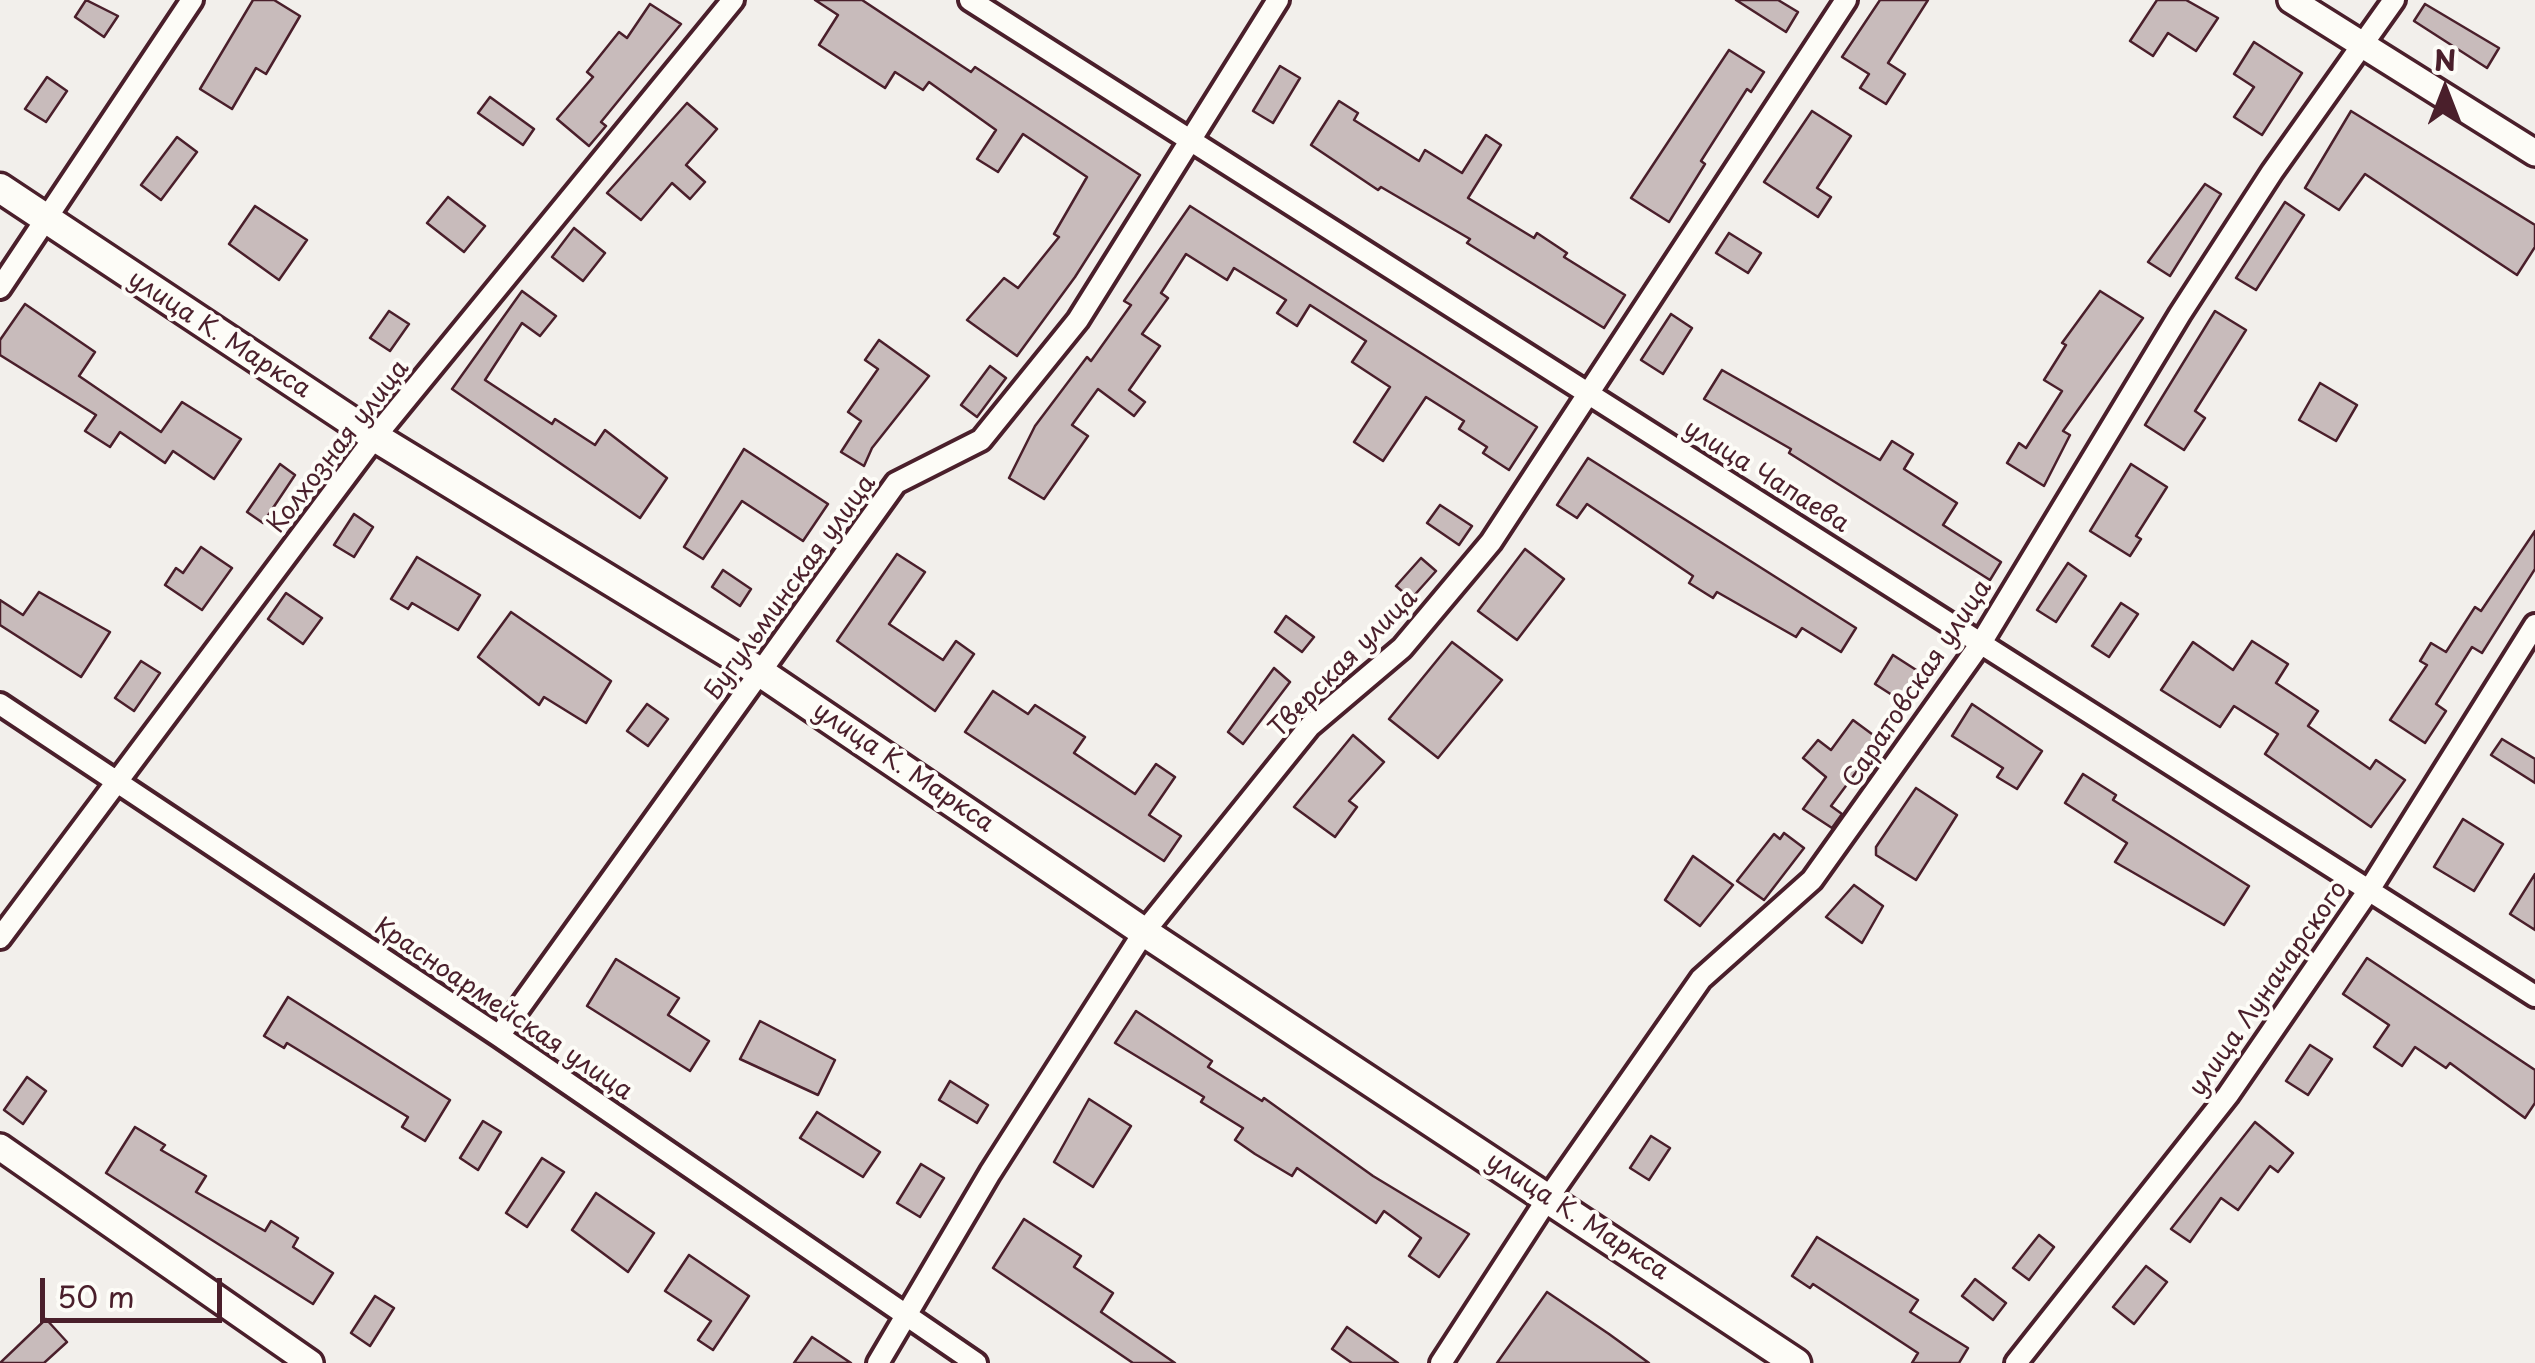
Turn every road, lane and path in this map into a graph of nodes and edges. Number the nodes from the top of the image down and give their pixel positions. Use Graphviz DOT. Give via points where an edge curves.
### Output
graph roads {
  1 [pos="192,0"];
  2 [pos="733,0"];
  3 [pos="970,0"];
  4 [pos="1278,0"];
  5 [pos="1846,0"];
  6 [pos="2291,0"];
  7 [pos="2394,0"];
  8 [pos="2361,45"];
  9 [pos="1195,140"];
  10 [pos="2535,153"];
  11 [pos="0,188"];
  12 [pos="47,222"];
  13 [pos="0,288"];
  14 [pos="1590,394"];
  15 [pos="375,437"];
  16 [pos="2535,624"];
  17 [pos="1981,643"];
  18 [pos="760,672"];
  19 [pos="0,704"];
  20 [pos="117,783"];
  21 [pos="2370,887"];
  22 [pos="1144,932"];
  23 [pos="0,938"];
  24 [pos="2535,996"];
  25 [pos="499,1036"];
  26 [pos="0,1147"];
  27 [pos="1548,1198"];
  28 [pos="907,1318"];
  29 [pos="310,1363"];
  30 [pos="878,1363"];
  31 [pos="976,1363"];
  32 [pos="1441,1363"];
  33 [pos="1796,1363"];
  34 [pos="2016,1363"];
  1 -- 12 [label="street"];
  2 -- 15 [label="street, Колхозная улица"];
  3 -- 9 [label="street, улица Чапаева"];
  4 -- 9 [label="street, Бугульминская улица"];
  5 -- 14 [label="street, Тверская улица"];
  6 -- 8 [label="street"];
  7 -- 8 [label="street, Саратовская улица"];
  8 -- 10 [label="street"];
  8 -- 17 [label="street, Саратовская улица" via="2180,314"];
  9 -- 14 [label="street, улица Чапаева"];
  9 -- 18 [label="street, Бугульминская улица" via="1078,320 981,440 896,484"];
  11 -- 12 [label="main road, улица К. Маркса"];
  12 -- 13 [label="street"];
  12 -- 15 [label="main road, улица К. Маркса"];
  14 -- 17 [label="street, улица Чапаева"];
  14 -- 22 [label="street, Тверская улица" via="1491,542 1402,648 1310,726"];
  15 -- 18 [label="main road, улица К. Маркса"];
  15 -- 20 [label="street, Колхозная улица"];
  16 -- 21 [label="street, улица Луначарского"];
  17 -- 21 [label="street, улица Чапаева"];
  17 -- 27 [label="street, Саратовская улица" via="1812,880 1701,979"];
  18 -- 22 [label="main road, улица К. Маркса"];
  18 -- 25 [label="street, Бугульминская улица"];
  19 -- 20 [label="street, Красноармейская улица"];
  20 -- 23 [label="street, Колхозная улица"];
  20 -- 25 [label="street, Красноармейская улица"];
  21 -- 24 [label="street, улица Чапаева"];
  21 -- 34 [label="street, улица Луначарского" via="2228,1095"];
  22 -- 27 [label="main road, улица К. Маркса"];
  22 -- 28 [label="street, Тверская улица" via="990,1173"];
  25 -- 28 [label="street, Красноармейская улица"];
  26 -- 29 [label="street"];
  27 -- 32 [label="street, Саратовская улица"];
  27 -- 33 [label="main road, улица К. Маркса"];
  28 -- 30 [label="street, Тверская улица"];
  28 -- 31 [label="street, Красноармейская улица"];
}
